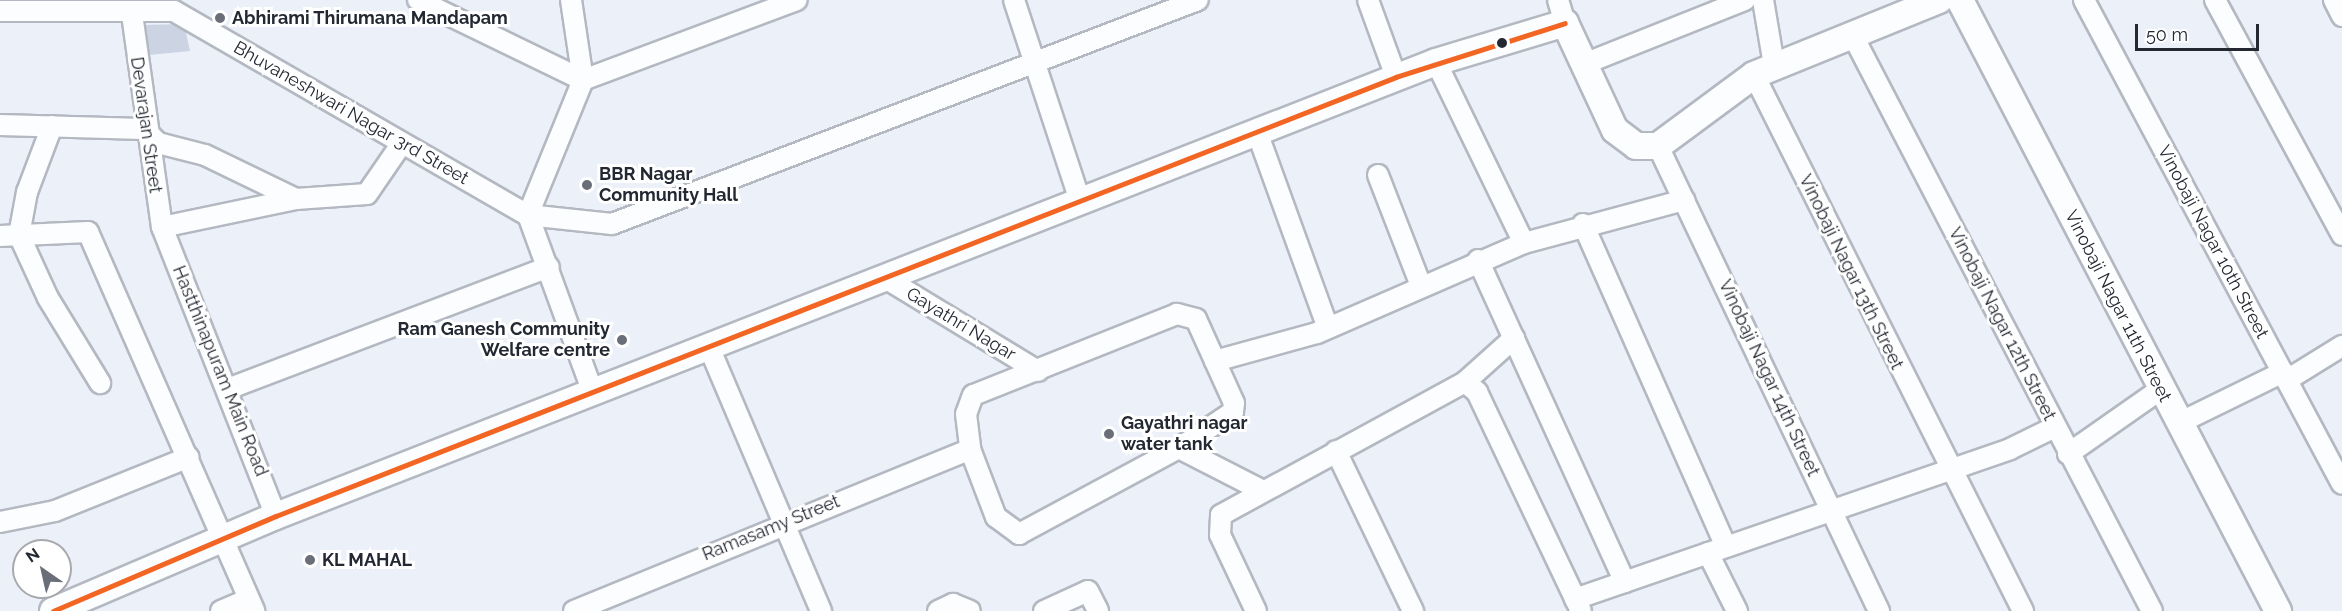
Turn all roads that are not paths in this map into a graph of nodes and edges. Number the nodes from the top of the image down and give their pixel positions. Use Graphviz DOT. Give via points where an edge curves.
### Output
graph roads {
  1 [pos="418,0"];
  2 [pos="453,0"];
  3 [pos="571,0"];
  4 [pos="797,0"];
  5 [pos="1014,0"];
  6 [pos="1198,0"];
  7 [pos="1368,0"];
  8 [pos="1745,0"];
  9 [pos="1763,0"];
  10 [pos="1939,0"];
  11 [pos="1960,0"];
  12 [pos="2084,0"];
  13 [pos="2215,0"];
  14 [pos="2334,0"];
  15 [pos="174,5"];
  16 [pos="4,7"];
  17 [pos="1562,12"];
  18 [pos="2342,16"];
  19 [pos="132,18"];
  20 [pos="458,22"];
  21 [pos="1853,36"];
  22 [pos="1436,62"];
  23 [pos="1035,63"];
  24 [pos="1584,64"];
  25 [pos="1764,70"];
  26 [pos="1396,77"];
  27 [pos="583,80"];
  28 [pos="0,124"];
  29 [pos="52,126"];
  30 [pos="144,129"];
  31 [pos="1257,132"];
  32 [pos="402,143"];
  33 [pos="1658,146"];
  34 [pos="1378,176"];
  35 [pos="296,199"];
  36 [pos="1684,200"];
  37 [pos="1080,201"];
  38 [pos="528,215"];
  39 [pos="1583,224"];
  40 [pos="162,227"];
  41 [pos="2342,235"];
  42 [pos="9,236"];
  43 [pos="1524,243"];
  44 [pos="1478,260"];
  45 [pos="549,267"];
  46 [pos="885,278"];
  47 [pos="1421,286"];
  48 [pos="1328,328"];
  49 [pos="1514,338"];
  50 [pos="2342,346"];
  51 [pos="709,347"];
  52 [pos="1215,361"];
  53 [pos="1038,371"];
  54 [pos="2285,376"];
  55 [pos="1465,382"];
  56 [pos="99,383"];
  57 [pos="230,388"];
  58 [pos="2161,389"];
  59 [pos="593,393"];
  60 [pos="2179,423"];
  61 [pos="2055,427"];
  62 [pos="1179,448"];
  63 [pos="970,449"];
  64 [pos="1336,451"];
  65 [pos="2068,454"];
  66 [pos="189,457"];
  67 [pos="1947,469"];
  68 [pos="2342,484"];
  69 [pos="1259,489"];
  70 [pos="1832,512"];
  71 [pos="276,516"];
  72 [pos="0,522"];
  73 [pos="785,522"];
  74 [pos="225,538"];
  75 [pos="1717,549"];
  76 [pos="1625,582"];
  77 [pos="251,605"];
  78 [pos="1578,605"];
  79 [pos="53,611"];
  80 [pos="221,611"];
  81 [pos="574,611"];
  82 [pos="821,611"];
  83 [pos="938,611"];
  84 [pos="970,611"];
  85 [pos="1044,611"];
  86 [pos="1098,611"];
  87 [pos="1256,611"];
  88 [pos="1413,611"];
  89 [pos="1737,611"];
  90 [pos="1879,611"];
  91 [pos="2023,611"];
  92 [pos="2152,611"];
  93 [pos="2278,611"];
  1 -- 20 [label="street"];
  2 -- 20 [label="street"];
  3 -- 27 [label="street"];
  4 -- 27 [label="street"];
  5 -- 23 [label="street"];
  6 -- 23 [label="street"];
  7 -- 26 [label="street"];
  8 -- 24 [label="street"];
  9 -- 25 [label="street, Vinobaji Nagar 13th Street"];
  10 -- 21 [label="street"];
  11 -- 58 [label="street, Vinobaji Nagar 11th Street"];
  12 -- 54 [label="street, Vinobaji Nagar 10th Street"];
  13 -- 41 [label="street"];
  14 -- 18 [label="street"];
  15 -- 19 [label="street"];
  15 -- 32 [label="street, Bhuvaneshwari Nagar 3rd Street"];
  16 -- 19 [label="street"];
  17 -- 22 [label="street"];
  17 -- 24 [label="street"];
  19 -- 30 [label="street, Devarajan Street"];
  20 -- 27 [label="street"];
  21 -- 25 [label="street"];
  21 -- 61 [label="street, Vinobaji Nagar 12th Street"];
  22 -- 26 [label="street"];
  22 -- 43 [label="street"];
  23 -- 37 [label="street"];
  23 -- 38 [label="street" via="633,220 593,224"];
  24 -- 33 [label="street" via="1622,138 1635,146"];
  25 -- 33 [label="street"];
  25 -- 67 [label="street, Vinobaji Nagar 13th Street"];
  26 -- 31 [label="street"];
  27 -- 38 [label="street"];
  28 -- 29 [label="street"];
  29 -- 30 [label="street"];
  29 -- 42 [label="street"];
  30 -- 35 [label="street" via="158,142 205,155"];
  30 -- 40 [label="street, Devarajan Street"];
  31 -- 37 [label="street"];
  31 -- 48 [label="street"];
  32 -- 35 [label="street" via="367,194"];
  32 -- 38 [label="street, Bhuvaneshwari Nagar 3rd Street"];
  33 -- 36 [label="street, Vinobaji Nagar 14th Street"];
  34 -- 47 [label="street"];
  35 -- 40 [label="street"];
  36 -- 39 [label="street"];
  36 -- 70 [label="street, Vinobaji Nagar 14th Street"];
  37 -- 46 [label="street"];
  38 -- 45 [label="street"];
  39 -- 43 [label="street"];
  39 -- 75 [label="street"];
  40 -- 57 [label="street, Hastthinapuram Main Road"];
  42 -- 56 [label="street"];
  42 -- 66 [label="street" via="88,231"];
  43 -- 44 [label="street"];
  44 -- 47 [label="street"];
  44 -- 49 [label="street"];
  45 -- 57 [label="street"];
  45 -- 59 [label="street"];
  46 -- 51 [label="street"];
  46 -- 53 [label="street, Gayathri Nagar"];
  47 -- 48 [label="street"];
  48 -- 52 [label="street"];
  49 -- 55 [label="street"];
  49 -- 76 [label="street"];
  50 -- 54 [label="street"];
  51 -- 59 [label="street"];
  51 -- 73 [label="street"];
  52 -- 53 [label="street" via="1196,319 1185,313"];
  52 -- 62 [label="street" via="1234,403 1233,412"];
  53 -- 63 [label="street" via="973,395 966,414"];
  54 -- 60 [label="street"];
  54 -- 68 [label="street, Vinobaji Nagar 10th Street"];
  55 -- 64 [label="street"];
  55 -- 78 [label="street" via="1477,392"];
  57 -- 71 [label="street, Hastthinapuram Main Road"];
  58 -- 60 [label="street, Vinobaji Nagar 11th Street"];
  58 -- 65 [label="street"];
  59 -- 71 [label="street"];
  60 -- 93 [label="street, Vinobaji Nagar 11th Street"];
  61 -- 65 [label="street, Vinobaji Nagar 12th Street"];
  61 -- 67 [label="street"];
  62 -- 63 [label="street" via="1019,534 1009,532 996,517"];
  62 -- 69 [label="street"];
  63 -- 73 [label="street, Ramasamy Street"];
  64 -- 69 [label="street"];
  64 -- 88 [label="street"];
  65 -- 92 [label="street, Vinobaji Nagar 12th Street"];
  66 -- 72 [label="street" via="55,511"];
  66 -- 74 [label="street"];
  67 -- 70 [label="street"];
  67 -- 91 [label="street, Vinobaji Nagar 13th Street"];
  69 -- 87 [label="street" via="1230,506 1218,526"];
  70 -- 75 [label="street"];
  70 -- 90 [label="street, Vinobaji Nagar 14th Street"];
  71 -- 74 [label="street"];
  73 -- 81 [label="street, Ramasamy Street"];
  73 -- 82 [label="street"];
  74 -- 77 [label="street"];
  74 -- 79 [label="street"];
  75 -- 76 [label="street"];
  75 -- 89 [label="street"];
  76 -- 78 [label="street"];
  77 -- 80 [label="street"];
  83 -- 84 [label="street" via="953,604"];
  85 -- 86 [label="street" via="1088,591"];
}
